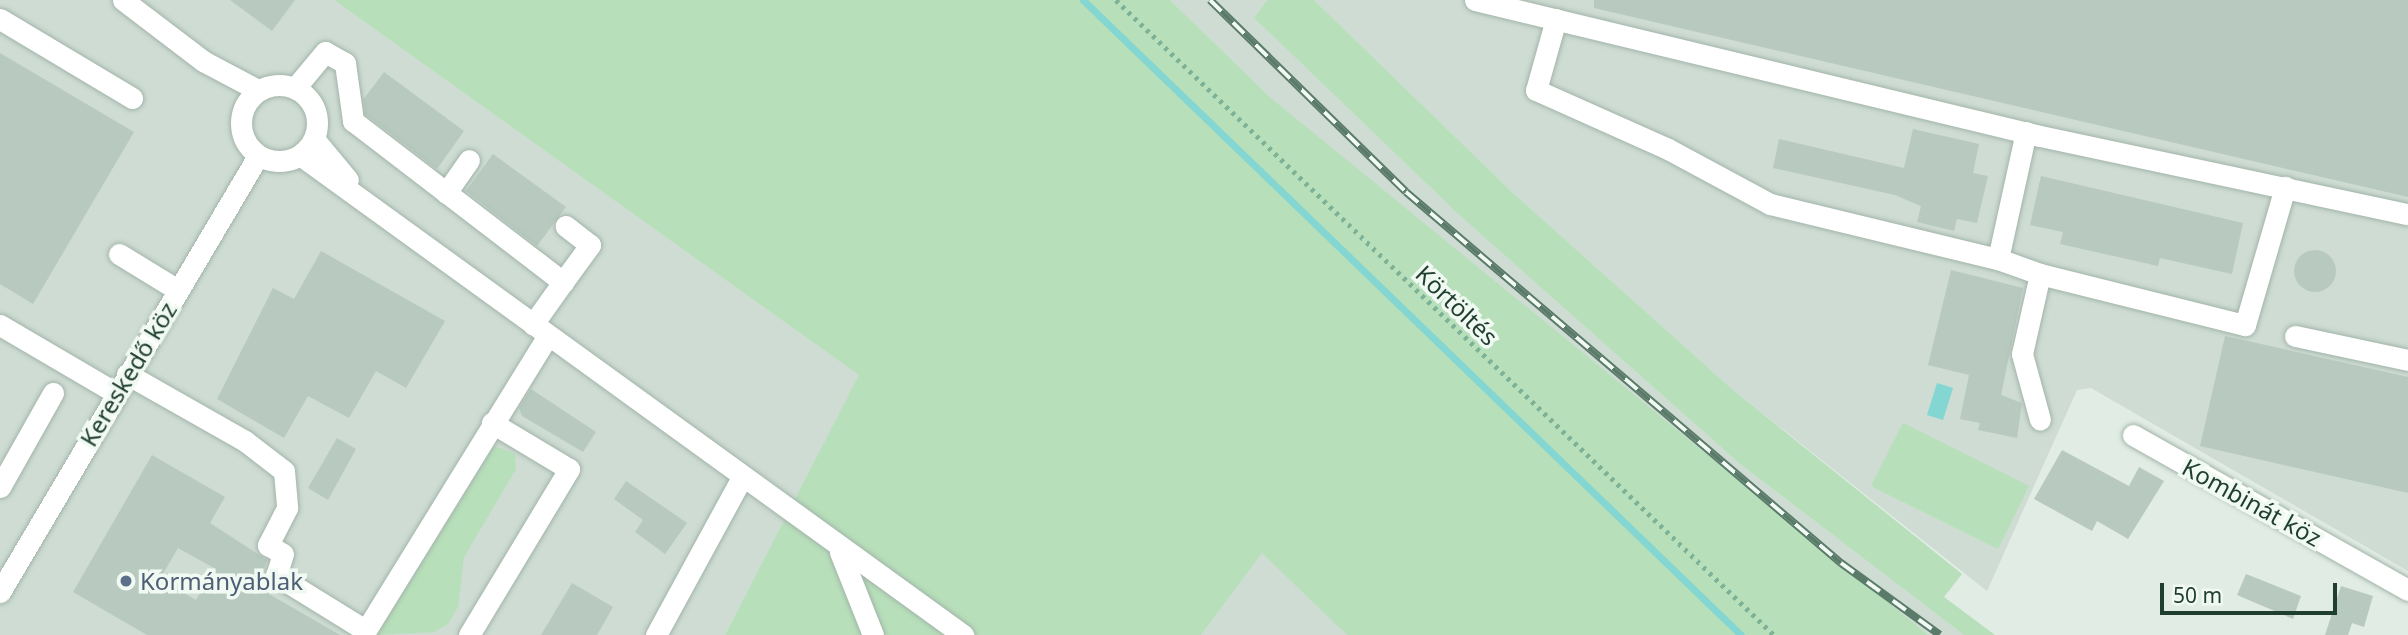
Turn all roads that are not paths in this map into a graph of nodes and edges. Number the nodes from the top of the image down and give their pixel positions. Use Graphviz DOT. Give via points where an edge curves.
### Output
graph roads {
  1 [pos="123,0"];
  2 [pos="1475,0"];
  3 [pos="0,19"];
  4 [pos="1556,19"];
  5 [pos="203,61"];
  6 [pos="295,88"];
  7 [pos="258,90"];
  8 [pos="131,97"];
  9 [pos="243,108"];
  10 [pos="2026,132"];
  11 [pos="307,147"];
  12 [pos="258,156"];
  13 [pos="469,160"];
  14 [pos="2285,187"];
  15 [pos="446,192"];
  16 [pos="2408,214"];
  17 [pos="566,226"];
  18 [pos="120,254"];
  19 [pos="1998,259"];
  20 [pos="2040,274"];
  21 [pos="563,282"];
  22 [pos="178,290"];
  23 [pos="0,325"];
  24 [pos="540,330"];
  25 [pos="2295,336"];
  26 [pos="2408,360"];
  27 [pos="127,374"];
  28 [pos="53,393"];
  29 [pos="116,393"];
  30 [pos="2040,420"];
  31 [pos="492,423"];
  32 [pos="2133,435"];
  33 [pos="741,479"];
  34 [pos="0,487"];
  35 [pos="840,552"];
  36 [pos="2408,590"];
  37 [pos="0,592"];
  38 [pos="364,633"];
  39 [pos="469,635"];
  40 [pos="656,635"];
  41 [pos="873,635"];
  42 [pos="962,635"];
  1 -- 5 [label="street"];
  2 -- 4 [label="street"];
  3 -- 8 [label="street"];
  4 -- 10 [label="street"];
  4 -- 19 [label="street" via="1536,90 1668,149 1770,204"];
  5 -- 7 [label="street"];
  5 -- 9 [label="street"];
  6 -- 7 [label="street"];
  6 -- 11 [label="street" via="315,110"];
  6 -- 15 [label="street" via="315,57 333,53 345,63 353,121"];
  7 -- 9 [label="street"];
  9 -- 12 [label="street" via="246,143"];
  10 -- 14 [label="street"];
  10 -- 19 [label="street"];
  11 -- 12 [label="street" via="286,161"];
  11 -- 24 [label="street" via="360,195"];
  12 -- 22 [label="street, Kereskedő köz"];
  13 -- 15 [label="street"];
  14 -- 16 [label="street"];
  14 -- 20 [label="street" via="2245,325"];
  15 -- 21 [label="street"];
  17 -- 21 [label="street" via="590,245"];
  18 -- 22 [label="street"];
  19 -- 20 [label="street"];
  20 -- 30 [label="street" via="2022,354"];
  21 -- 24 [label="street"];
  22 -- 27 [label="street, Kereskedő köz"];
  23 -- 29 [label="street"];
  24 -- 31 [label="street"];
  24 -- 33 [label="street"];
  25 -- 26 [label="street"];
  27 -- 29 [label="street, Kereskedő köz"];
  27 -- 38 [label="street" via="245,441 285,471 286,509 268,545 283,554 276,575"];
  28 -- 34 [label="street"];
  29 -- 37 [label="street, Kereskedő köz"];
  31 -- 38 [label="street"];
  31 -- 39 [label="street" via="569,469"];
  32 -- 36 [label="street, Kombinát köz"];
  33 -- 35 [label="street"];
  33 -- 40 [label="street"];
  35 -- 41 [label="street"];
  35 -- 42 [label="street"];
}
